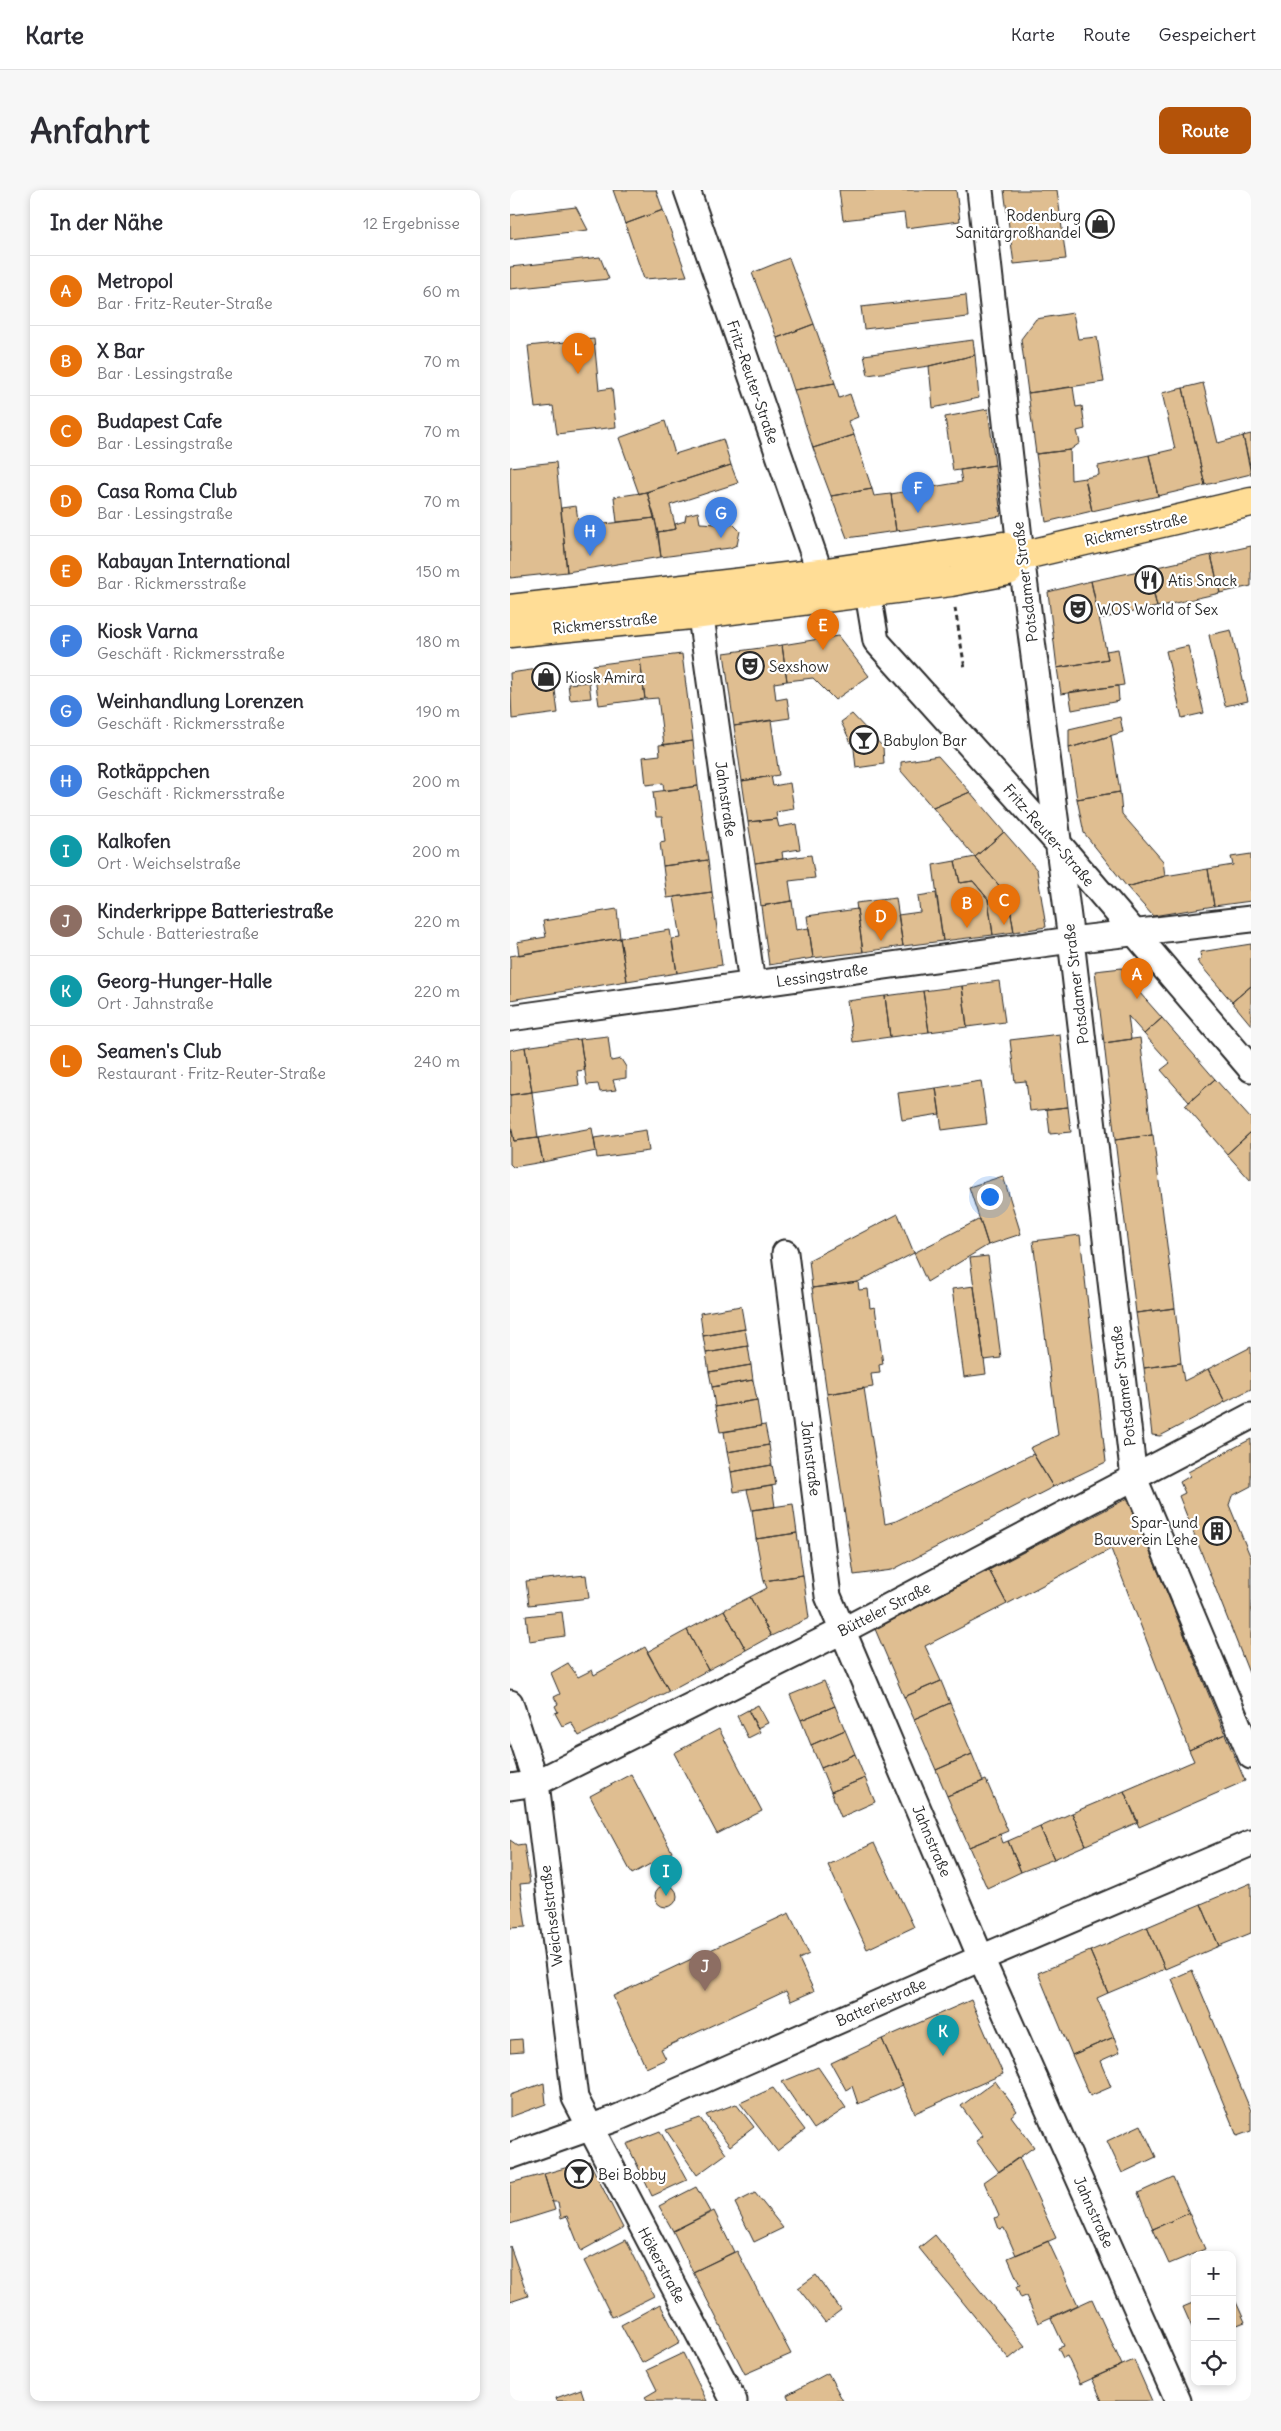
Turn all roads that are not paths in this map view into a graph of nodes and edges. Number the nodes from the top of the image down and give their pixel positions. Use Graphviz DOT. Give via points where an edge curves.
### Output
graph roads {
  1 [pos="687,190"];
  2 [pos="980,190"];
  3 [pos="1251,502"];
  4 [pos="1021,556"];
  5 [pos="822,586"];
  6 [pos="697,588"];
  7 [pos="868,593"];
  8 [pos="510,609"];
  9 [pos="701,614"];
  10 [pos="510,633"];
  11 [pos="1057,842"];
  12 [pos="1251,919"];
  13 [pos="1135,933"];
  14 [pos="1071,940"];
  15 [pos="752,984"];
  16 [pos="510,1018"];
  17 [pos="1251,1069"];
  18 [pos="785,1253"];
  19 [pos="1251,1416"];
  20 [pos="1134,1478"];
  21 [pos="844,1630"];
  22 [pos="510,1703"];
  23 [pos="1251,1756"];
  24 [pos="536,1783"];
  25 [pos="510,1787"];
  26 [pos="1251,1843"];
  27 [pos="981,1958"];
  28 [pos="590,2128"];
  29 [pos="510,2156"];
  30 [pos="734,2401"];
  31 [pos="1178,2401"];
  1 -- 5 [label="street, Fritz-Reuter-Straße"];
  2 -- 4 [label="street, Potsdamer Straße"];
  3 -- 4 [label="main road, Rickmersstraße"];
  4 -- 5 [label="main road, Rickmersstraße" via="1003,546"];
  4 -- 7 [label="main road, Rickmersstraße" via="1008,571"];
  4 -- 11 [label="street, Potsdamer Straße"];
  5 -- 6 [label="main road, Rickmersstraße"];
  5 -- 7 [label="main road, Rickmersstraße"];
  5 -- 9 [label="main road, Rickmersstraße"];
  6 -- 8 [label="main road, Rickmersstraße"];
  6 -- 9 [label="street"];
  7 -- 11 [label="street, Fritz-Reuter-Straße" via="876,641"];
  9 -- 10 [label="main road, Rickmersstraße"];
  9 -- 15 [label="street, Jahnstraße"];
  11 -- 13 [label="street, Fritz-Reuter-Straße"];
  11 -- 14 [label="street, Potsdamer Straße"];
  12 -- 13 [label="street, Lessingstraße"];
  13 -- 14 [label="street, Lessingstraße"];
  13 -- 17 [label="street, Fritz-Reuter-Straße"];
  14 -- 15 [label="street, Lessingstraße"];
  14 -- 20 [label="street, Potsdamer Straße"];
  15 -- 16 [label="street, Lessingstraße"];
  18 -- 21 [label="street, Jahnstraße" via="828,1596"];
  19 -- 20 [label="street, Bütteler Straße"];
  20 -- 21 [label="street, Bütteler Straße"];
  20 -- 23 [label="street, Potsdamer Straße"];
  21 -- 24 [label="street, Bütteler Straße"];
  21 -- 27 [label="street, Jahnstraße"];
  22 -- 24 [label="street, Weichselstraße"];
  24 -- 25 [label="street, Bütteler Straße"];
  24 -- 28 [label="street, Weichselstraße" via="574,2098"];
  26 -- 27 [label="street, Batteriestraße"];
  27 -- 28 [label="street, Batteriestraße"];
  27 -- 31 [label="street, Jahnstraße"];
  28 -- 29 [label="street, Batteriestraße"];
  28 -- 30 [label="street, Hökerstraße"];
}
